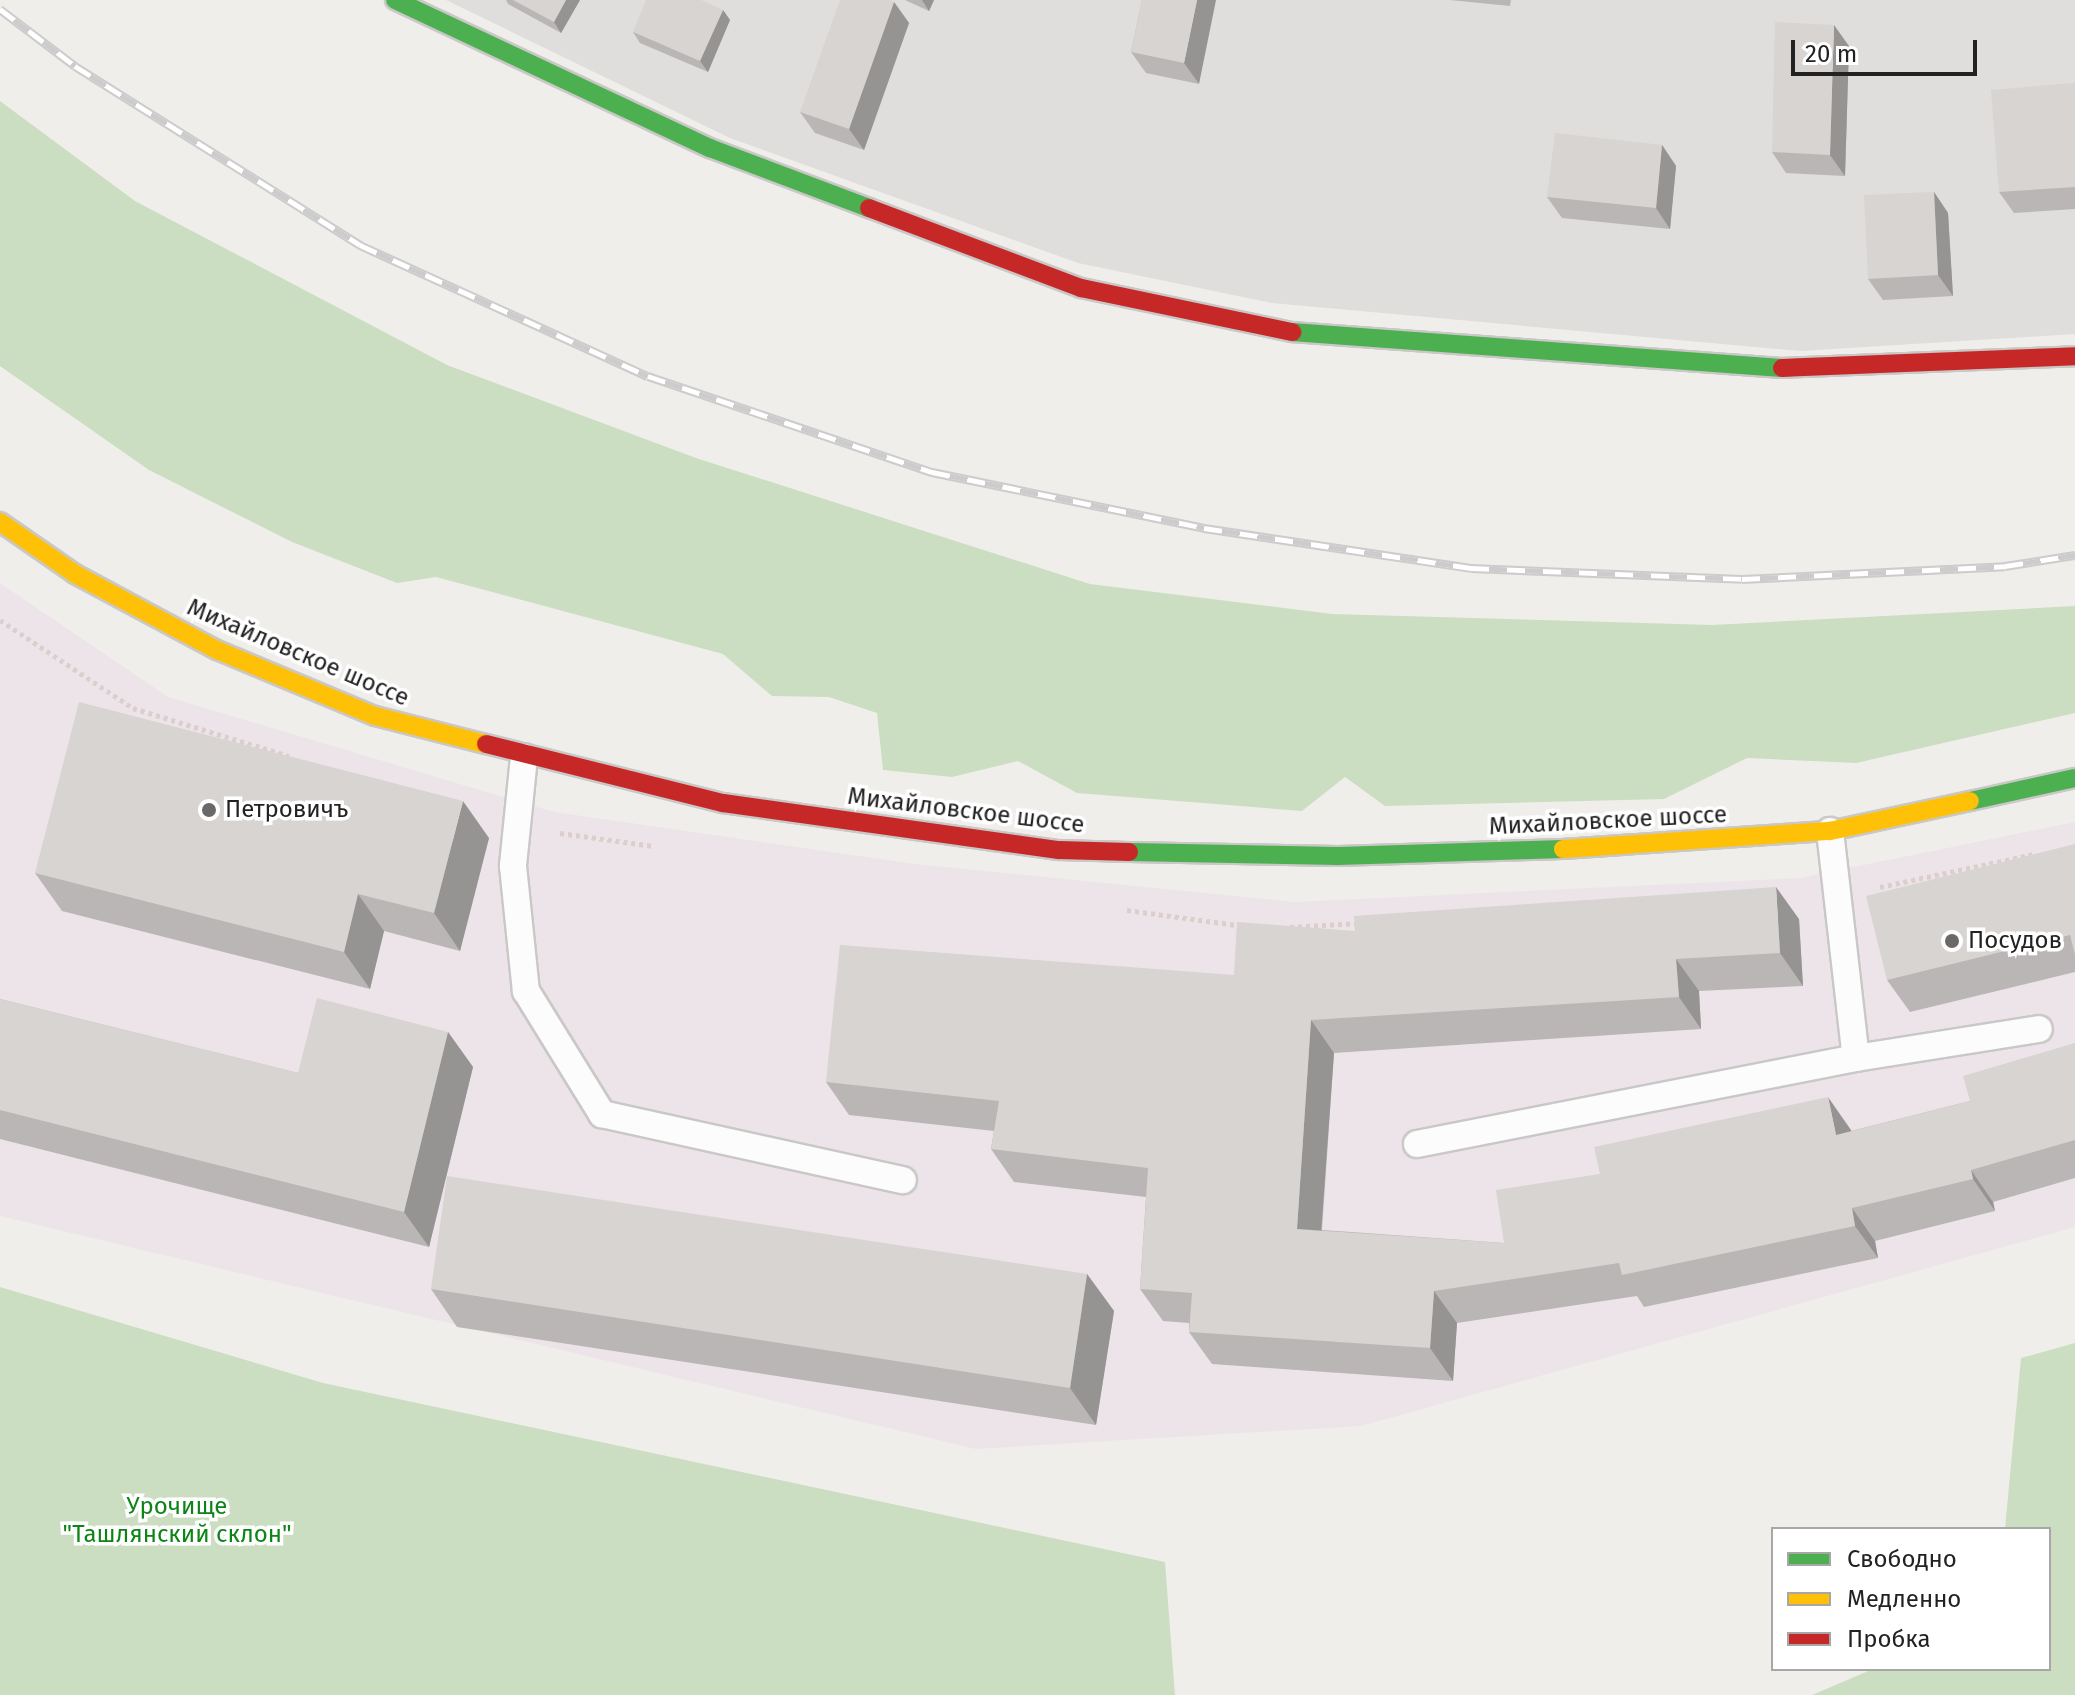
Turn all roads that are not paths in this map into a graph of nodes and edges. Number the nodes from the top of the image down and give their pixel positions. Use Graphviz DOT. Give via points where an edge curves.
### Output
graph roads {
  1 [pos="395,0"];
  2 [pos="2075,356"];
  3 [pos="0,522"];
  4 [pos="524,757"];
  5 [pos="2075,778"];
  6 [pos="1830,831"];
  7 [pos="2039,1029"];
  8 [pos="1856,1058"];
  9 [pos="1417,1144"];
  10 [pos="903,1180"];
  1 -- 2 [label="main road" via="710,148 1066,283 1271,330 1782,368"];
  3 -- 4 [label="main road, Михайловское шоссе" via="75,574 217,650 375,716"];
  4 -- 6 [label="main road, Михайловское шоссе" via="723,803 1059,850 1338,856 1623,847"];
  4 -- 10 [label="lane" via="513,866 526,991 602,1114"];
  5 -- 6 [label="main road, Михайловское шоссе"];
  6 -- 8 [label="lane"];
  7 -- 8 [label="lane"];
  8 -- 9 [label="lane"];
}
